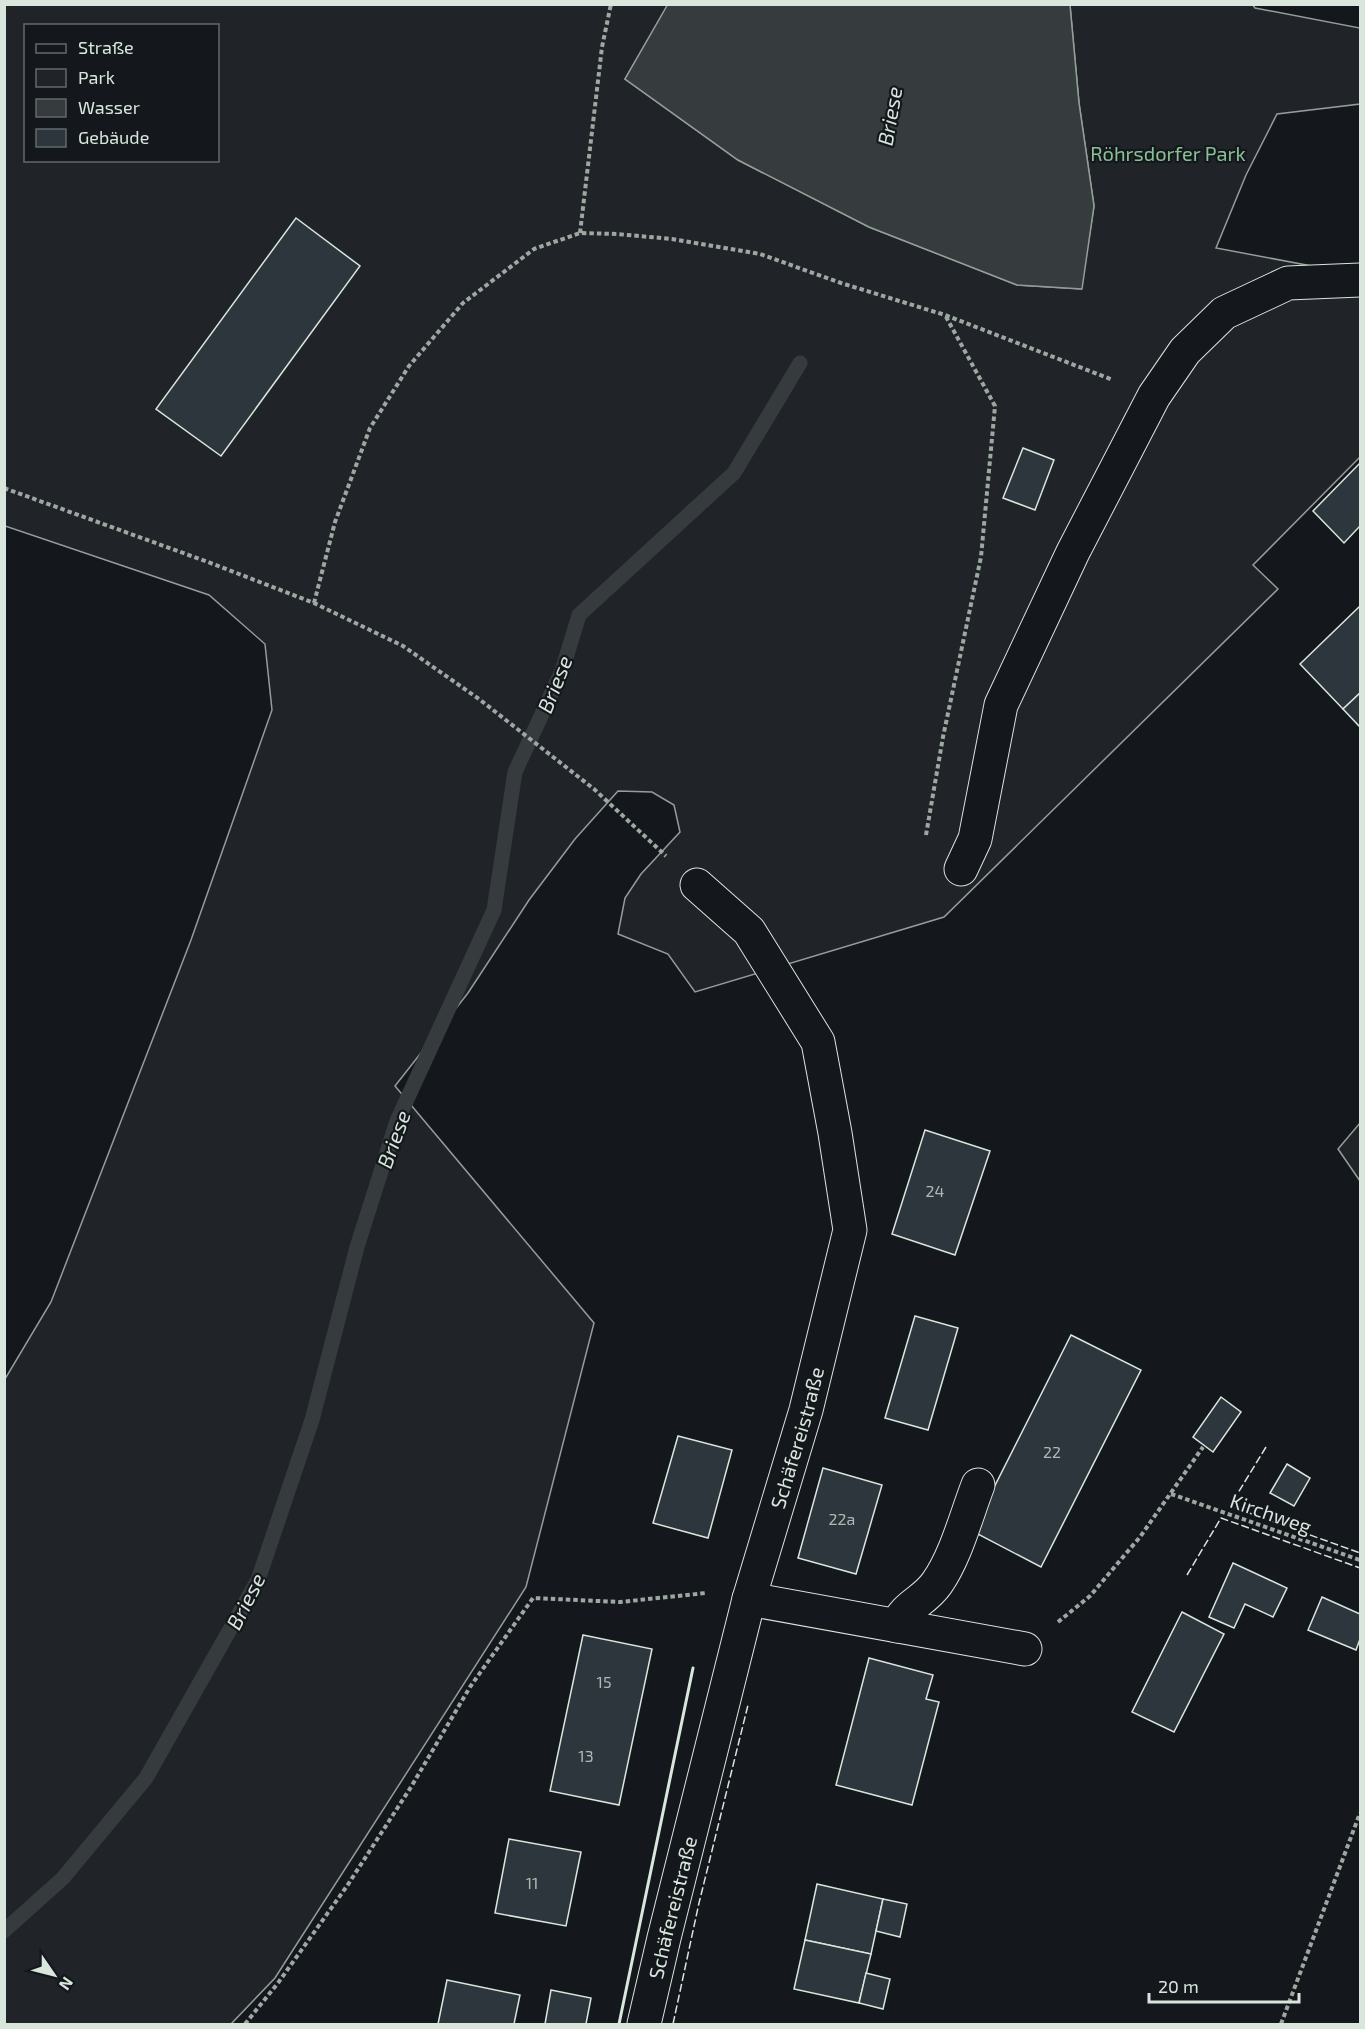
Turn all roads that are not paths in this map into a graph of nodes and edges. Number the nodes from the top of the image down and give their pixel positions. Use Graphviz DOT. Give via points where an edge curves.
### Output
graph roads {
  1 [pos="1360,280"];
  2 [pos="962,869"];
  3 [pos="697,885"];
  4 [pos="978,1485"];
  5 [pos="749,1599"];
  6 [pos="897,1626"];
  7 [pos="1025,1649"];
  8 [pos="645,2025"];
  1 -- 2 [label="street" via="1288,283 1224,313 1185,351 1154,396 1073,552 1001,705 975,839"];
  3 -- 5 [label="street, Schäfereistraße" via="749,931 818,1042 850,1230 806,1410"];
  4 -- 6 [label="street" via="948,1565 937,1584 903,1613"];
  5 -- 6 [label="street"];
  5 -- 8 [label="street, Schäfereistraße"];
  6 -- 7 [label="street"];
}
